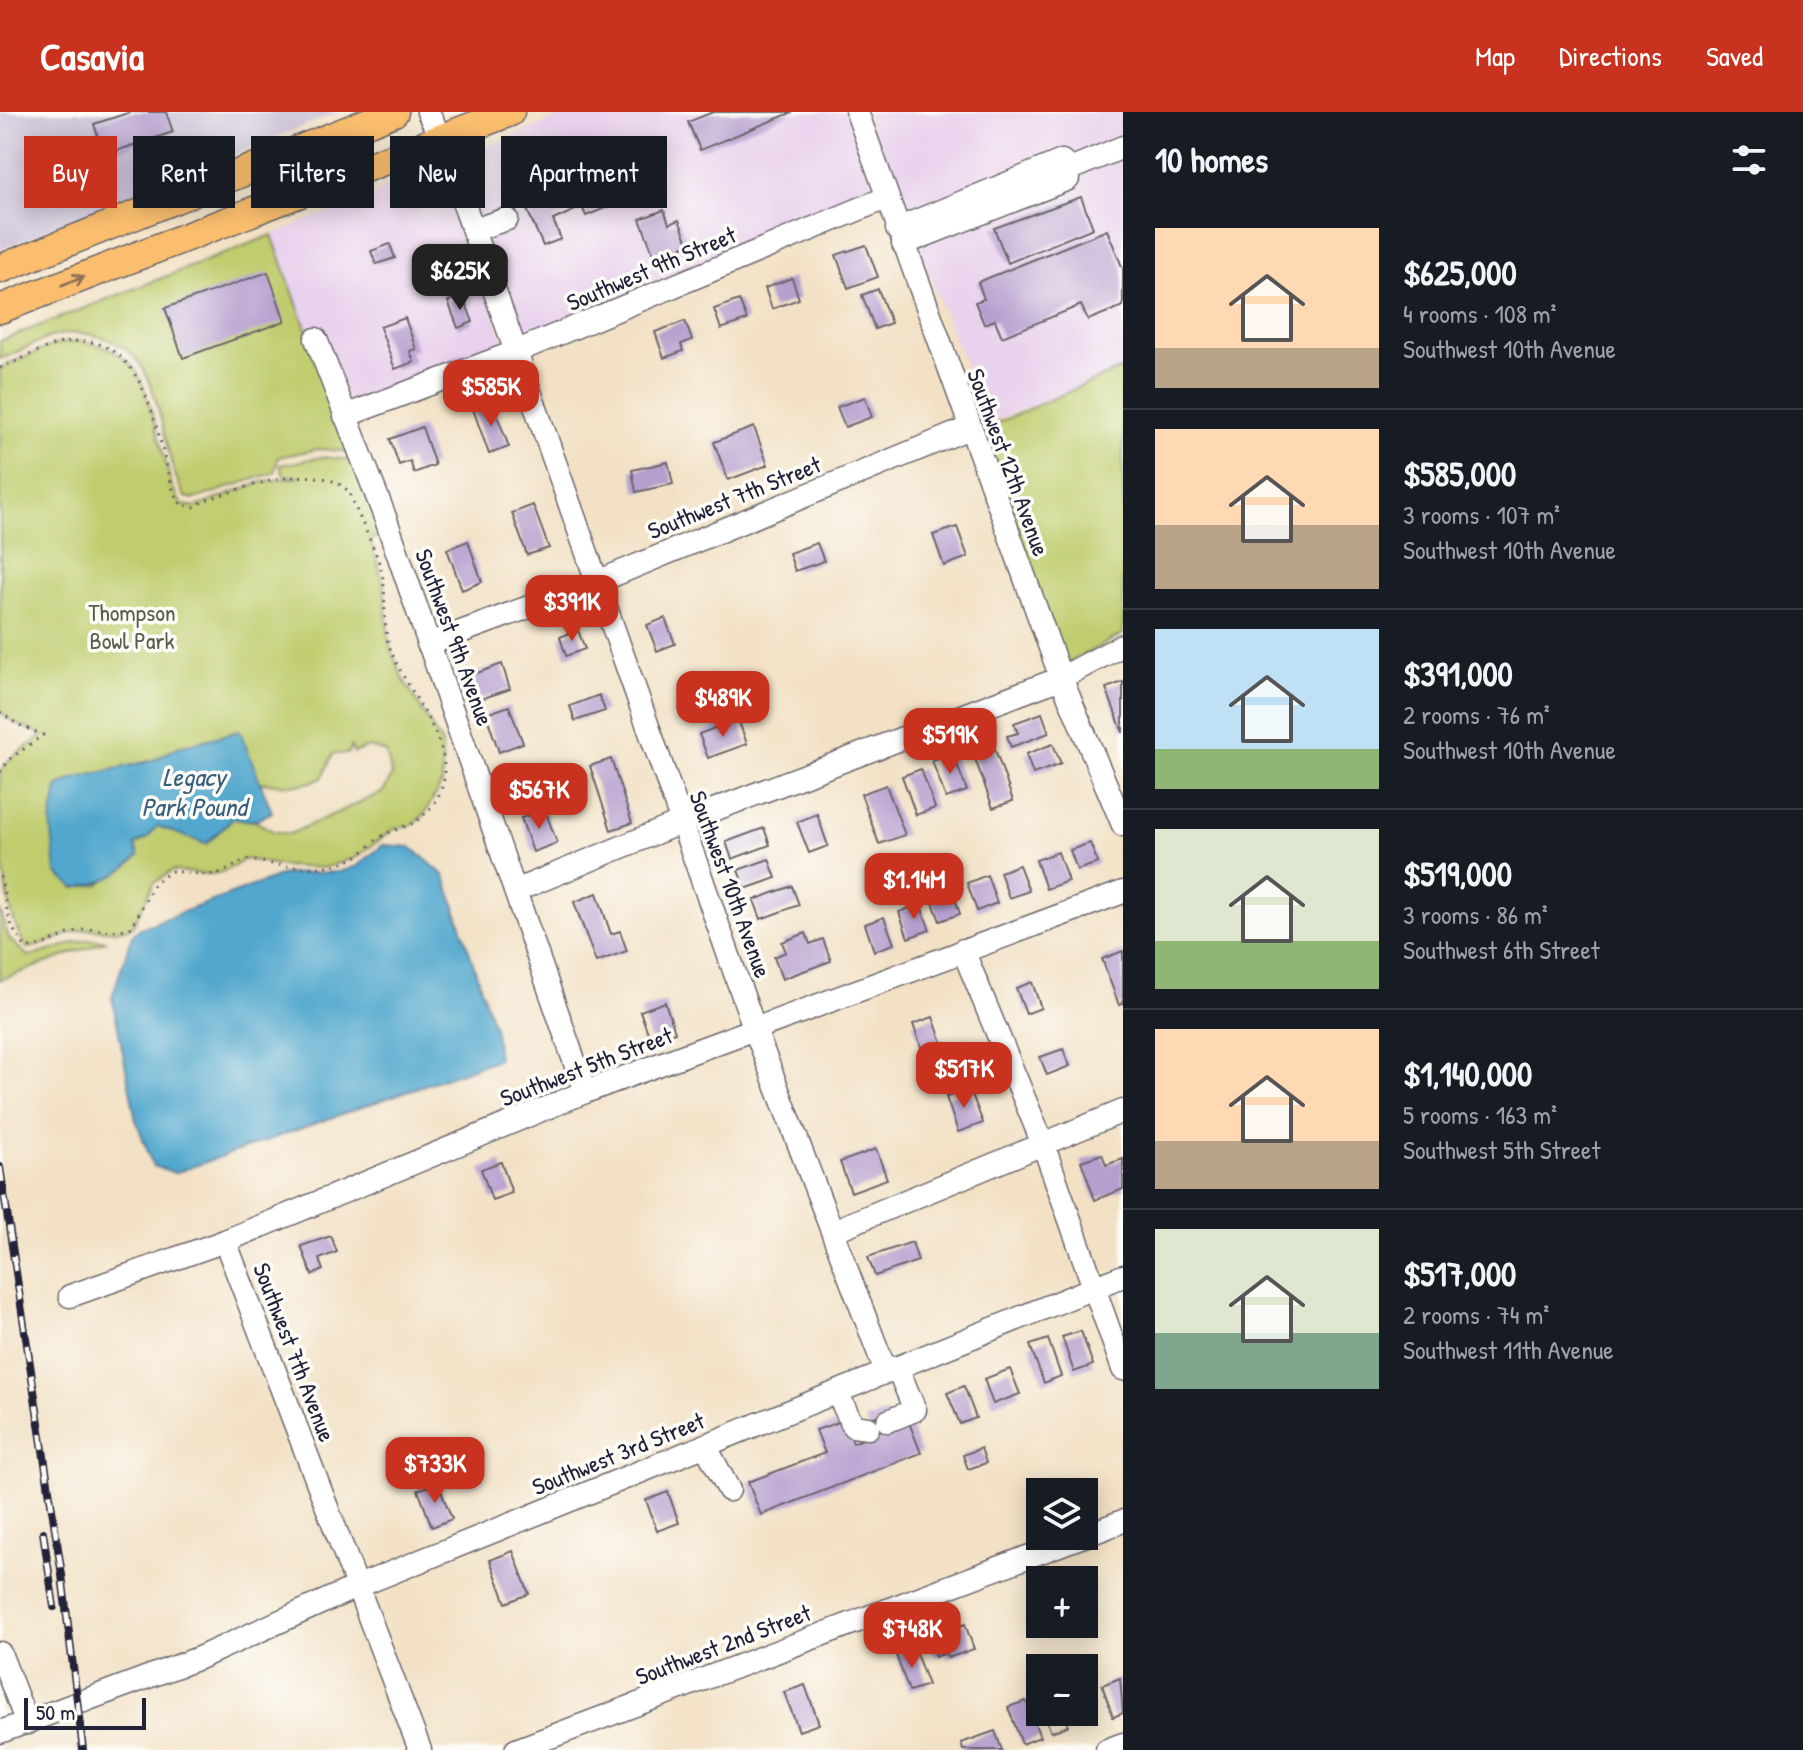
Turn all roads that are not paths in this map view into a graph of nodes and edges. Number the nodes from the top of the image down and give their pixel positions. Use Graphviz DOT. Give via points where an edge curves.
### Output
graph roads {
  1 [pos="394,112"];
  2 [pos="428,112"];
  3 [pos="510,112"];
  4 [pos="857,112"];
  5 [pos="440,136"];
  6 [pos="449,136"];
  7 [pos="1123,147"];
  8 [pos="390,159"];
  9 [pos="886,198"];
  10 [pos="465,208"];
  11 [pos="507,219"];
  12 [pos="473,230"];
  13 [pos="900,236"];
  14 [pos="0,269"];
  15 [pos="0,309"];
  16 [pos="316,339"];
  17 [pos="515,352"];
  18 [pos="345,416"];
  19 [pos="969,428"];
  20 [pos="597,582"];
  21 [pos="428,644"];
  22 [pos="1123,645"];
  23 [pos="1061,678"];
  24 [pos="682,822"];
  25 [pos="1123,825"];
  26 [pos="515,891"];
  27 [pos="1123,892"];
  28 [pos="963,950"];
  29 [pos="755,1030"];
  30 [pos="585,1092"];
  31 [pos="1123,1111"];
  32 [pos="1043,1144"];
  33 [pos="833,1231"];
  34 [pos="225,1241"];
  35 [pos="1123,1276"];
  36 [pos="1095,1286"];
  37 [pos="70,1296"];
  38 [pos="1123,1369"];
  39 [pos="891,1370"];
  40 [pos="837,1392"];
  41 [pos="705,1445"];
  42 [pos="729,1490"];
  43 [pos="1123,1521"];
  44 [pos="1098,1531"];
  45 [pos="1048,1550"];
  46 [pos="356,1587"];
  47 [pos="0,1653"];
  48 [pos="27,1723"];
  49 [pos="0,1732"];
  50 [pos="1123,1744"];
  51 [pos="545,1745"];
  52 [pos="420,1750"];
  53 [pos="516,1750"];
  54 [pos="1107,1750"];
  1 -- 14 [label="main road"];
  2 -- 5 [label="street, Southwest 10th Avenue"];
  3 -- 6 [label="main road"];
  4 -- 9 [label="street, Southwest 12th Avenue"];
  7 -- 13 [label="street" via="1065,171 1068,179"];
  15 -- 8 [label="main road, one-way"];
  9 -- 13 [label="street, Southwest 12th Avenue"];
  9 -- 17 [label="street, Southwest 9th Street"];
  10 -- 12 [label="street, Southwest 10th Avenue"];
  11 -- 12 [label="street"];
  12 -- 17 [label="street, Southwest 10th Avenue"];
  13 -- 19 [label="street, Southwest 12th Avenue"];
  16 -- 18 [label="street, Southwest 9th Avenue"];
  17 -- 18 [label="street, Southwest 9th Street"];
  17 -- 20 [label="street, Southwest 10th Avenue"];
  18 -- 21 [label="street, Southwest 9th Avenue"];
  19 -- 20 [label="street, Southwest 7th Street"];
  19 -- 23 [label="street, Southwest 12th Avenue"];
  20 -- 21 [label="street, Southwest 7th Street"];
  20 -- 24 [label="street, Southwest 10th Avenue"];
  21 -- 26 [label="street, Southwest 9th Avenue"];
  22 -- 23 [label="street"];
  23 -- 24 [label="street"];
  23 -- 25 [label="street, Southwest 12th Avenue"];
  24 -- 26 [label="street"];
  24 -- 29 [label="street, Southwest 10th Avenue"];
  26 -- 30 [label="street, Southwest 9th Avenue"];
  27 -- 28 [label="street, Southwest 5th Street"];
  28 -- 29 [label="street, Southwest 5th Street"];
  28 -- 32 [label="street"];
  29 -- 30 [label="street, Southwest 5th Street"];
  29 -- 33 [label="street, Southwest 10th Avenue"];
  30 -- 34 [label="street, Southwest 5th Street"];
  31 -- 32 [label="street"];
  32 -- 33 [label="street"];
  32 -- 36 [label="street"];
  33 -- 39 [label="street, Southwest 10th Avenue"];
  34 -- 37 [label="street, Southwest 5th Street"];
  34 -- 46 [label="street, Southwest 7th Avenue"];
  35 -- 36 [label="street, Southwest 3rd Street"];
  36 -- 38 [label="street"];
  36 -- 39 [label="street, Southwest 3rd Street"];
  39 -- 40 [label="street, Southwest 3rd Street"];
  39 -- 40 [label="street, Southwest 10th Avenue" via="915,1410 878,1424 853,1426"];
  40 -- 41 [label="street, Southwest 3rd Street"];
  41 -- 42 [label="street"];
  41 -- 46 [label="street, Southwest 3rd Street"];
  43 -- 44 [label="street, Southwest 2nd Street"];
  45 -- 51 [label="street, Southwest 2nd Street"];
  46 -- 48 [label="street, Southwest 3rd Street" via="199,1658"];
  46 -- 52 [label="street, Southwest 7th Avenue"];
  47 -- 48 [label="street"];
  48 -- 49 [label="street, Southwest 3rd Street"];
  50 -- 54 [label="street"];
  51 -- 53 [label="street, Southwest 2nd Street"];
}
